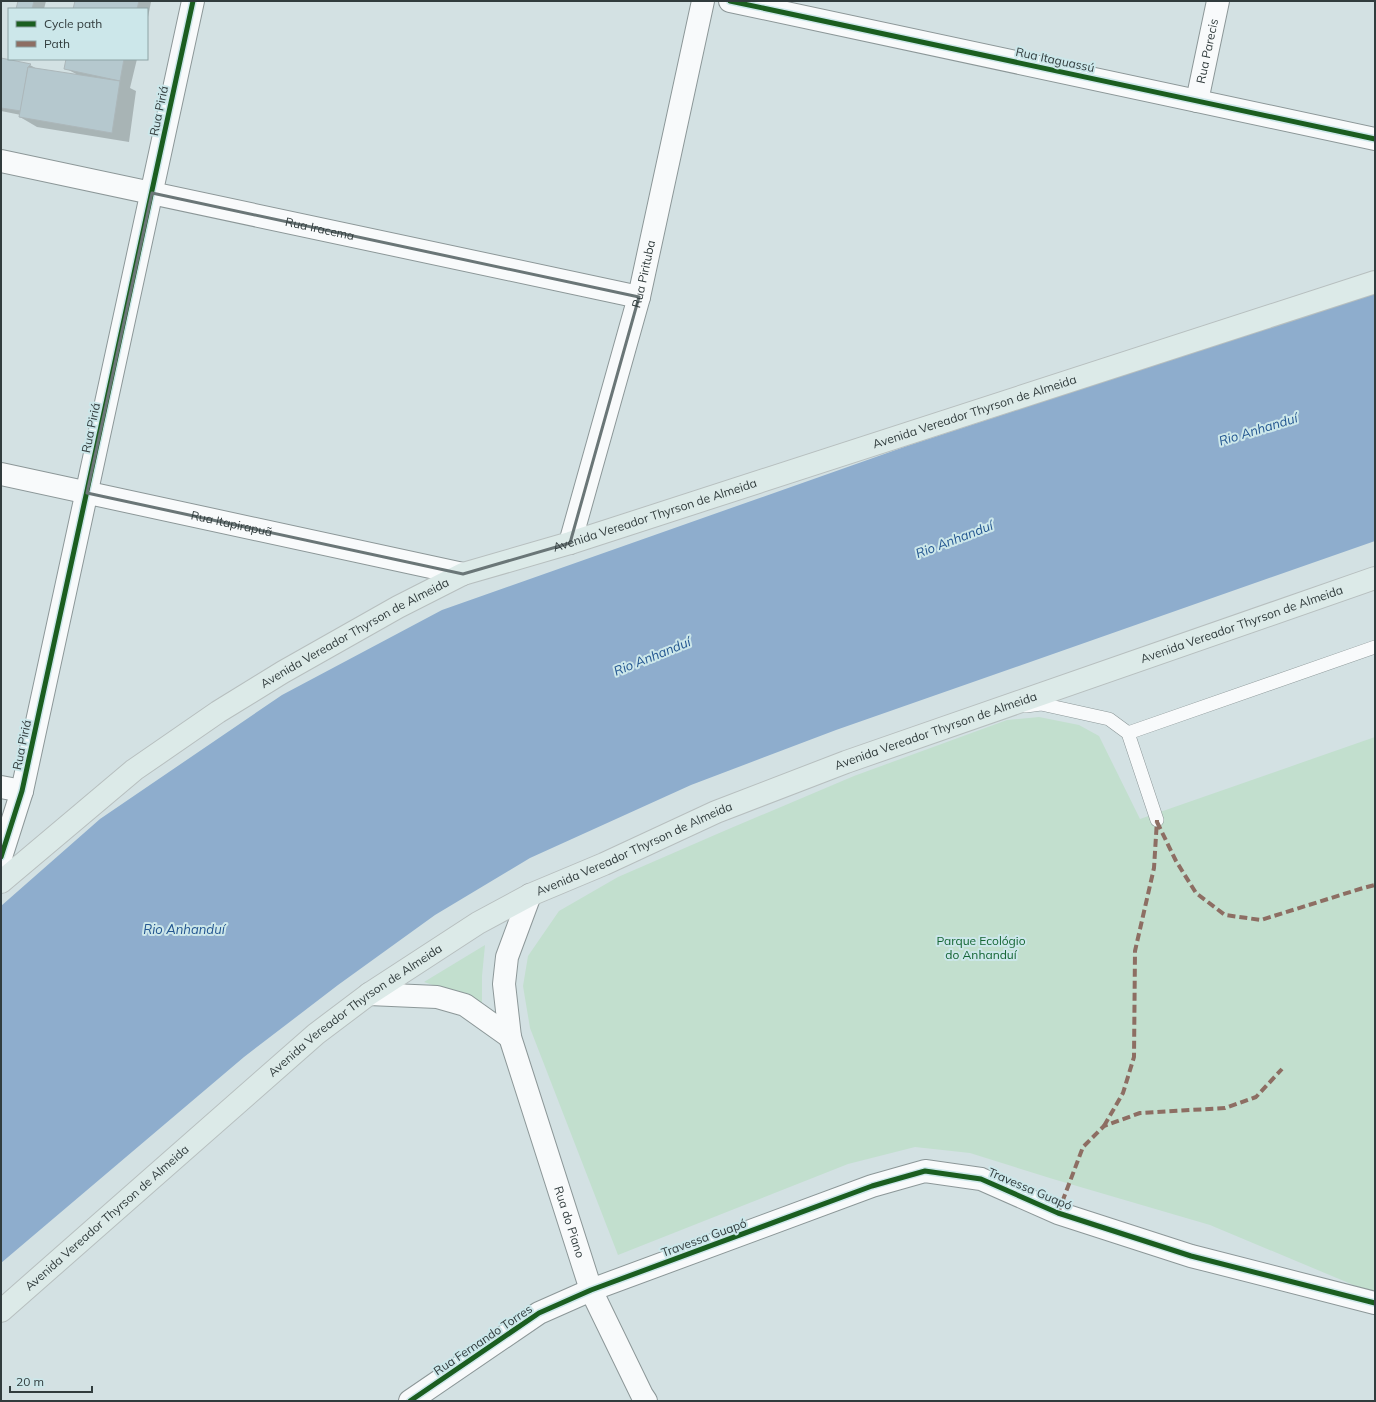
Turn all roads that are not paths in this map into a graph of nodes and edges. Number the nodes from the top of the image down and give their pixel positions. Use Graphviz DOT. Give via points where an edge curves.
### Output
graph roads {
  1 [pos="193,1"];
  2 [pos="703,1"];
  3 [pos="730,1"];
  4 [pos="1218,1"];
  5 [pos="1197,101"];
  6 [pos="1375,139"];
  7 [pos="1,161"];
  8 [pos="152,193"];
  9 [pos="1375,282"];
  10 [pos="639,297"];
  11 [pos="1,474"];
  12 [pos="87,493"];
  13 [pos="570,543"];
  14 [pos="463,574"];
  15 [pos="1375,578"];
  16 [pos="1375,647"];
  17 [pos="1003,707"];
  18 [pos="1128,733"];
  19 [pos="1,787"];
  20 [pos="22,791"];
  21 [pos="1157,820"];
  22 [pos="1,857"];
  23 [pos="1,882"];
  24 [pos="530,895"];
  25 [pos="369,994"];
  26 [pos="510,1037"];
  27 [pos="591,1290"];
  28 [pos="1375,1304"];
  29 [pos="1,1311"];
  30 [pos="410,1401"];
  31 [pos="646,1401"];
  1 -- 8 [label="street, Rua Piriá"];
  2 -- 10 [label="street, Rua Pirituba"];
  3 -- 5 [label="street, Rua Itaguassú"];
  4 -- 5 [label="street, Rua Parecis"];
  5 -- 6 [label="street, Rua Itaguassú"];
  7 -- 8 [label="street, Rua Iracema"];
  8 -- 10 [label="street, Rua Iracema"];
  8 -- 12 [label="street, Rua Piriá"];
  9 -- 13 [label="main road, Avenida Vereador Thyrson de Almeida"];
  10 -- 13 [label="street, Rua Pirituba"];
  11 -- 12 [label="street, Rua Itapirapuã"];
  12 -- 14 [label="street, Rua Itapirapuã"];
  12 -- 20 [label="street, Rua Piriá"];
  13 -- 14 [label="main road, Avenida Vereador Thyrson de Almeida"];
  14 -- 23 [label="main road, Avenida Vereador Thyrson de Almeida" via="282,672 218,712 134,770"];
  15 -- 17 [label="main road, Avenida Vereador Thyrson de Almeida"];
  16 -- 18 [label="lane"];
  17 -- 18 [label="lane" via="1041,704 1109,719"];
  17 -- 24 [label="main road, Avenida Vereador Thyrson de Almeida" via="846,762 716,812"];
  18 -- 21 [label="lane"];
  19 -- 20 [label="street"];
  20 -- 22 [label="street, Rua Piriá"];
  24 -- 25 [label="main road, Avenida Vereador Thyrson de Almeida" via="478,923"];
  24 -- 26 [label="street, Rua do Piano" via="507,957 504,984"];
  25 -- 26 [label="street" via="437,997 465,1005"];
  25 -- 29 [label="main road, Avenida Vereador Thyrson de Almeida" via="316,1034"];
  26 -- 27 [label="street, Rua do Piano"];
  27 -- 28 [label="street, Travessa Guapó" via="872,1186 925,1172 981,1179 1058,1213 1190,1256"];
  27 -- 30 [label="street, Rua Fernando Torres" via="539,1313"];
  27 -- 31 [label="street, Rua do Piano"];
}
